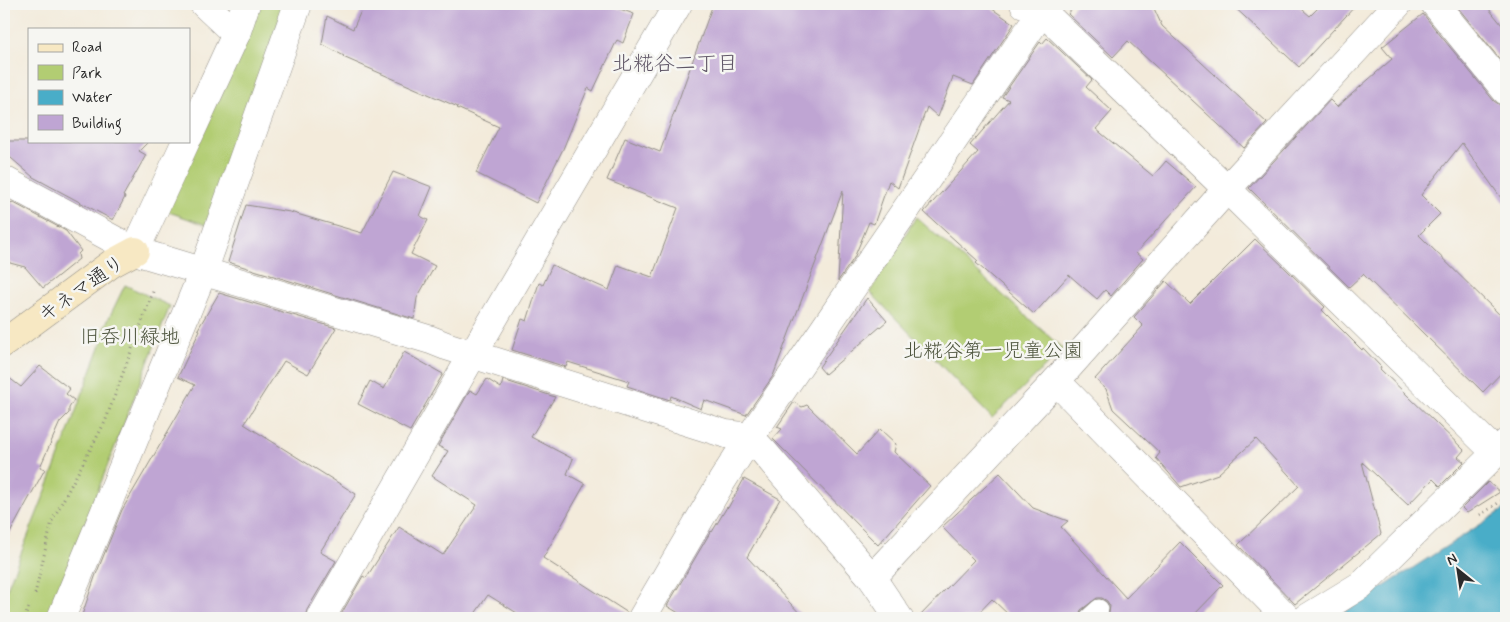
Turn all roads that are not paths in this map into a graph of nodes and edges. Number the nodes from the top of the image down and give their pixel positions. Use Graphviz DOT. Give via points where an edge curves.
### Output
graph roads {
  1 [pos="204,4"];
  2 [pos="246,4"];
  3 [pos="298,4"];
  4 [pos="678,4"];
  5 [pos="1398,4"];
  6 [pos="1436,4"];
  7 [pos="1038,6"];
  8 [pos="236,34"];
  9 [pos="1506,91"];
  10 [pos="190,134"];
  11 [pos="186,142"];
  12 [pos="4,180"];
  13 [pos="1227,189"];
  14 [pos="135,251"];
  15 [pos="203,272"];
  16 [pos="4,343"];
  17 [pos="473,354"];
  18 [pos="1056,381"];
  19 [pos="750,437"];
  20 [pos="1501,448"];
  21 [pos="872,578"];
  22 [pos="61,618"];
  23 [pos="321,618"];
  24 [pos="642,618"];
  25 [pos="898,618"];
  26 [pos="1287,618"];
  27 [pos="1307,618"];
  1 -- 8 [label="street"];
  2 -- 8 [label="street"];
  3 -- 15 [label="street"];
  4 -- 17 [label="street"];
  5 -- 13 [label="street"];
  6 -- 9 [label="street"];
  7 -- 13 [label="street"];
  7 -- 19 [label="street" via="1024,39"];
  8 -- 10 [label="street"];
  11 -- 14 [label="street"];
  12 -- 14 [label="street"];
  13 -- 18 [label="street"];
  13 -- 20 [label="street"];
  14 -- 15 [label="street"];
  14 -- 16 [label="street, キネマ通り" via="111,264"];
  15 -- 17 [label="street"];
  15 -- 22 [label="street"];
  17 -- 19 [label="street" via="726,434"];
  17 -- 23 [label="street"];
  18 -- 21 [label="street"];
  18 -- 26 [label="street"];
  19 -- 21 [label="street"];
  19 -- 24 [label="street"];
  20 -- 27 [label="street" via="1361,585"];
  21 -- 25 [label="street"];
}
